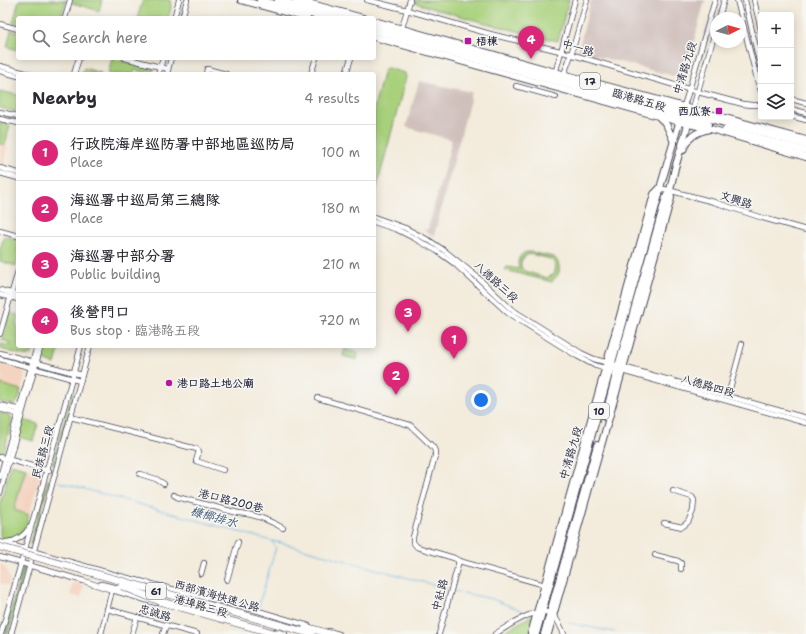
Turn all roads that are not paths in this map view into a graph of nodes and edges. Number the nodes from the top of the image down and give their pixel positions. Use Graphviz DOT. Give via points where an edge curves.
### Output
graph roads {
  1 [pos="70,0"];
  2 [pos="187,0"];
  3 [pos="241,0"];
  4 [pos="260,0"];
  5 [pos="278,0"];
  6 [pos="297,0"];
  7 [pos="367,0"];
  8 [pos="410,0"];
  9 [pos="575,0"];
  10 [pos="587,0"];
  11 [pos="715,0"];
  12 [pos="724,0"];
  13 [pos="737,0"];
  14 [pos="745,0"];
  15 [pos="754,0"];
  16 [pos="178,1"];
  17 [pos="407,10"];
  18 [pos="721,12"];
  19 [pos="66,16"];
  20 [pos="174,16"];
  21 [pos="183,16"];
  22 [pos="300,16"];
  23 [pos="318,16"];
  24 [pos="337,16"];
  25 [pos="356,16"];
  26 [pos="758,17"];
  27 [pos="376,22"];
  28 [pos="0,24"];
  29 [pos="376,27"];
  30 [pos="16,28"];
  31 [pos="376,31"];
  32 [pos="400,36"];
  33 [pos="376,37"];
  34 [pos="711,48"];
  35 [pos="560,51"];
  36 [pos="571,55"];
  37 [pos="758,57"];
  38 [pos="78,60"];
  39 [pos="133,60"];
  40 [pos="162,60"];
  41 [pos="170,60"];
  42 [pos="315,60"];
  43 [pos="350,60"];
  44 [pos="0,66"];
  45 [pos="160,67"];
  46 [pos="0,71"];
  47 [pos="22,72"];
  48 [pos="75,72"];
  49 [pos="159,72"];
  50 [pos="167,72"];
  51 [pos="312,72"];
  52 [pos="347,72"];
  53 [pos="16,75"];
  54 [pos="540,75"];
  55 [pos="553,79"];
  56 [pos="562,81"];
  57 [pos="758,84"];
  58 [pos="516,86"];
  59 [pos="689,90"];
  60 [pos="698,92"];
  61 [pos="535,93"];
  62 [pos="556,97"];
  63 [pos="794,100"];
  64 [pos="806,103"];
  65 [pos="758,105"];
  66 [pos="794,110"];
  67 [pos="0,112"];
  68 [pos="806,113"];
  69 [pos="682,114"];
  70 [pos="657,115"];
  71 [pos="16,116"];
  72 [pos="690,116"];
  73 [pos="794,117"];
  74 [pos="0,118"];
  75 [pos="806,120"];
  76 [pos="16,122"];
  77 [pos="711,129"];
  78 [pos="806,140"];
  79 [pos="674,142"];
  80 [pos="806,145"];
  81 [pos="806,151"];
  82 [pos="806,157"];
  83 [pos="0,168"];
  84 [pos="675,168"];
  85 [pos="16,172"];
  86 [pos="0,173"];
  87 [pos="16,177"];
  88 [pos="660,188"];
  89 [pos="670,190"];
  90 [pos="376,218"];
  91 [pos="376,223"];
  92 [pos="806,230"];
  93 [pos="0,231"];
  94 [pos="16,235"];
  95 [pos="16,278"];
  96 [pos="0,290"];
  97 [pos="0,294"];
  98 [pos="11,295"];
  99 [pos="16,295"];
  100 [pos="16,299"];
  101 [pos="511,309"];
  102 [pos="508,313"];
  103 [pos="0,334"];
  104 [pos="742,344"];
  105 [pos="37,348"];
  106 [pos="40,348"];
  107 [pos="81,348"];
  108 [pos="89,348"];
  109 [pos="0,353"];
  110 [pos="0,359"];
  111 [pos="34,362"];
  112 [pos="614,367"];
  113 [pos="32,368"];
  114 [pos="74,373"];
  115 [pos="82,375"];
  116 [pos="72,379"];
  117 [pos="80,381"];
  118 [pos="685,387"];
  119 [pos="728,396"];
  120 [pos="318,398"];
  121 [pos="0,405"];
  122 [pos="0,409"];
  123 [pos="20,412"];
  124 [pos="70,417"];
  125 [pos="806,420"];
  126 [pos="5,459"];
  127 [pos="47,470"];
  128 [pos="223,470"];
  129 [pos="55,472"];
  130 [pos="140,474"];
  131 [pos="0,476"];
  132 [pos="164,484"];
  133 [pos="673,491"];
  134 [pos="0,493"];
  135 [pos="174,495"];
  136 [pos="664,522"];
  137 [pos="32,524"];
  138 [pos="283,528"];
  139 [pos="0,542"];
  140 [pos="238,542"];
  141 [pos="0,547"];
  142 [pos="25,549"];
  143 [pos="0,552"];
  144 [pos="33,552"];
  145 [pos="655,555"];
  146 [pos="0,557"];
  147 [pos="459,561"];
  148 [pos="21,563"];
  149 [pos="204,563"];
  150 [pos="30,566"];
  151 [pos="681,569"];
  152 [pos="201,574"];
  153 [pos="227,580"];
  154 [pos="84,581"];
  155 [pos="545,585"];
  156 [pos="122,586"];
  157 [pos="112,590"];
  158 [pos="214,607"];
  159 [pos="107,609"];
  160 [pos="540,612"];
  161 [pos="260,614"];
  162 [pos="552,614"];
  163 [pos="137,617"];
  164 [pos="166,625"];
  165 [pos="250,627"];
  166 [pos="256,628"];
  167 [pos="1,634"];
  168 [pos="11,634"];
  169 [pos="101,634"];
  170 [pos="132,634"];
  171 [pos="163,634"];
  172 [pos="197,634"];
  173 [pos="267,634"];
  174 [pos="277,634"];
  175 [pos="285,634"];
  176 [pos="294,634"];
  177 [pos="312,634"];
  178 [pos="321,634"];
  179 [pos="330,634"];
  180 [pos="339,634"];
  181 [pos="439,634"];
  182 [pos="495,634"];
  183 [pos="531,634"];
  184 [pos="536,634"];
  185 [pos="544,634"];
  186 [pos="548,634"];
  187 [pos="564,634"];
  1 -- 19 [label="street"];
  2 -- 21 [label="street"];
  3 -- 22 [label="main road"];
  4 -- 23 [label="main road"];
  5 -- 24 [label="main road"];
  6 -- 25 [label="main road"];
  7 -- 17 [label="street, 中一路"];
  8 -- 17 [label="street"];
  9 -- 35 [label="street"];
  10 -- 36 [label="street"];
  11 -- 59 [label="street, 中清路九段"];
  12 -- 18 [label="street"];
  13 -- 57 [label="street"];
  14 -- 37 [label="street"];
  15 -- 26 [label="street"];
  16 -- 20 [label="street"];
  17 -- 32 [label="street"];
  17 -- 35 [label="street, 中一路"];
  27 -- 32 [label="main road, 臨港路五段 / 17"];
  28 -- 30 [label="street"];
  29 -- 32 [label="main road, 臨港路五段 / 17"];
  31 -- 32 [label="main road, 臨港路五段 / 17"];
  32 -- 33 [label="main road, 臨港路五段 / 17"];
  32 -- 54 [label="main road, 臨港路五段 / 17"];
  32 -- 54 [label="main road, 臨港路五段 / 17"];
  34 -- 60 [label="street, 中清路九段"];
  35 -- 36 [label="street, 中一路"];
  35 -- 55 [label="street"];
  36 -- 56 [label="street"];
  36 -- 59 [label="street, 中一路"];
  38 -- 48 [label="street"];
  39 -- 45 [label="street"];
  40 -- 45 [label="street"];
  41 -- 50 [label="street"];
  42 -- 51 [label="street"];
  43 -- 52 [label="street"];
  44 -- 47 [label="street"];
  45 -- 49 [label="street"];
  45 -- 50 [label="street"];
  46 -- 53 [label="street"];
  54 -- 55 [label="main road, 臨港路五段 / 17"];
  54 -- 55 [label="main road, 臨港路五段 / 17"];
  54 -- 61 [label="street"];
  55 -- 56 [label="main road, 臨港路五段 / 17"];
  55 -- 56 [label="main road, 臨港路五段 / 17"];
  56 -- 69 [label="main road, 臨港路五段 / 17"];
  56 -- 69 [label="main road, 臨港路五段 / 17"];
  56 -- 70 [label="main road, 臨港路五段 / 17"];
  58 -- 61 [label="street"];
  59 -- 60 [label="street, 中一路"];
  59 -- 69 [label="street, 中清路九段"];
  60 -- 65 [label="street, 中一路" via="743,104"];
  60 -- 72 [label="street, 中清路九段"];
  61 -- 62 [label="street"];
  63 -- 64 [label="street"];
  66 -- 68 [label="street"];
  67 -- 71 [label="street"];
  69 -- 70 [label="main road, 臨港路五段 / 17"];
  69 -- 72 [label="main road, 臨港路五段 / 17"];
  69 -- 72 [label="main road, 臨港路五段 / 17"];
  69 -- 79 [label="main road, 中清路九段 / 10"];
  70 -- 79 [label="main road" via="666,124"];
  72 -- 77 [label="main road, 臨港路五段 / 17"];
  72 -- 78 [label="main road, 臨港路五段 / 17"];
  72 -- 80 [label="main road, 臨港路五段 / 17"];
  72 -- 81 [label="main road, 臨港路五段 / 17"];
  72 -- 84 [label="main road, 中清路九段 / 10"];
  73 -- 75 [label="street"];
  74 -- 76 [label="street"];
  77 -- 82 [label="main road, 臨港路五段 / 17"];
  77 -- 84 [label="main road" via="690,138"];
  79 -- 88 [label="main road, 中清路九段 / 10"];
  83 -- 85 [label="street"];
  84 -- 89 [label="main road, 中清路九段 / 10"];
  86 -- 87 [label="street"];
  88 -- 89 [label="street, 文興路"];
  88 -- 112 [label="main road, 中清路九段 / 10"];
  89 -- 92 [label="street, 文興路"];
  89 -- 112 [label="main road, 中清路九段 / 10"];
  90 -- 101 [label="street, 八德路三段" via="405,228 445,250"];
  91 -- 102 [label="street, 八德路三段" via="398,230 437,251 455,264"];
  93 -- 94 [label="street"];
  95 -- 98 [label="street"];
  96 -- 98 [label="street"];
  97 -- 98 [label="street"];
  98 -- 99 [label="street"];
  98 -- 100 [label="street"];
  98 -- 103 [label="street"];
  101 -- 102 [label="street"];
  101 -- 112 [label="street, 八德路三段" via="581,353"];
  102 -- 112 [label="street, 八德路三段" via="596,366"];
  104 -- 119 [label="street"];
  105 -- 111 [label="street"];
  106 -- 111 [label="street"];
  107 -- 114 [label="street, 民族路三段"];
  108 -- 115 [label="street, 民族路三段"];
  109 -- 111 [label="street"];
  110 -- 113 [label="street"];
  111 -- 113 [label="street"];
  111 -- 114 [label="street"];
  112 -- 118 [label="street, 八德路四段"];
  112 -- 155 [label="main road, 中清路九段"];
  112 -- 160 [label="main road, 中清路九段 / 10"];
  112 -- 162 [label="main road, 中清路九段 / 10" via="599,439"];
  113 -- 116 [label="street"];
  113 -- 123 [label="street"];
  114 -- 115 [label="street"];
  114 -- 116 [label="street, 民族路三段"];
  115 -- 117 [label="street, 民族路三段"];
  116 -- 117 [label="street"];
  116 -- 127 [label="street, 民族路三段"];
  117 -- 124 [label="street, 民族路三段"];
  118 -- 119 [label="street, 八德路四段"];
  118 -- 125 [label="street, 八德路四段"];
  119 -- 125 [label="street, 八德路四段"];
  120 -- 147 [label="street" via="403,422 410,425 433,447 435,456 413,542 417,547"];
  121 -- 123 [label="street"];
  122 -- 123 [label="street"];
  123 -- 126 [label="street"];
  124 -- 128 [label="street" via="197,449 199,451 196,461"];
  124 -- 129 [label="street, 民族路三段"];
  126 -- 127 [label="street"];
  126 -- 131 [label="street"];
  126 -- 134 [label="street"];
  127 -- 129 [label="street"];
  127 -- 137 [label="street, 民族路三段"];
  129 -- 144 [label="street, 民族路三段"];
  130 -- 132 [label="street"];
  133 -- 136 [label="street" via="692,497 693,511 682,528"];
  135 -- 138 [label="street, 港口路200巷" via="263,518"];
  137 -- 139 [label="street" via="19,539"];
  137 -- 142 [label="street, 民族路三段"];
  139 -- 142 [label="street, 港埠路三段"];
  140 -- 153 [label="street"];
  141 -- 158 [label="highway, 西部濱海快速公路 / 61, bridge"];
  142 -- 144 [label="street, 港埠路三段"];
  142 -- 148 [label="street, 民族路三段"];
  143 -- 156 [label="highway, 西部濱海快速公路 / 61"];
  144 -- 150 [label="street, 民族路三段"];
  144 -- 161 [label="street, 港埠路三段"];
  145 -- 151 [label="street" via="678,561 681,563"];
  146 -- 148 [label="street, 港埠路三段"];
  147 -- 155 [label="street"];
  147 -- 181 [label="street, 中社路"];
  148 -- 150 [label="street, 港埠路三段"];
  148 -- 167 [label="street, 民族路三段"];
  149 -- 152 [label="street"];
  150 -- 154 [label="street, 港埠路三段"];
  150 -- 168 [label="street, 民族路三段"];
  154 -- 157 [label="street, 港埠路三段"];
  154 -- 165 [label="street, 港埠路三段" via="114,586"];
  155 -- 160 [label="main road, 中清路九段"];
  156 -- 174 [label="highway, bridge" via="162,602"];
  156 -- 176 [label="highway, 西部濱海快速公路 / 61, bridge"];
  157 -- 159 [label="street"];
  157 -- 165 [label="street, 港埠路三段"];
  158 -- 177 [label="highway, 西部濱海快速公路 / 61, bridge"];
  158 -- 179 [label="highway, bridge" via="226,605"];
  159 -- 163 [label="street, 忠誠路"];
  159 -- 169 [label="street"];
  160 -- 162 [label="street"];
  160 -- 182 [label="street" via="526,616"];
  160 -- 183 [label="main road, 中清路九段"];
  160 -- 184 [label="main road, 中清路九段 / 10"];
  161 -- 178 [label="street, 港埠路三段"];
  161 -- 180 [label="street, 港埠路三段"];
  162 -- 185 [label="main road, 中清路九段 / 10"];
  162 -- 186 [label="main road, 中清路九段"];
  162 -- 187 [label="street"];
  163 -- 164 [label="street, 忠誠路"];
  163 -- 170 [label="street"];
  164 -- 171 [label="street"];
  164 -- 172 [label="street, 忠誠路"];
  165 -- 166 [label="street, 港埠路三段, bridge"];
  166 -- 173 [label="street, 港埠路三段"];
  166 -- 175 [label="street, 港埠路三段"];
}
